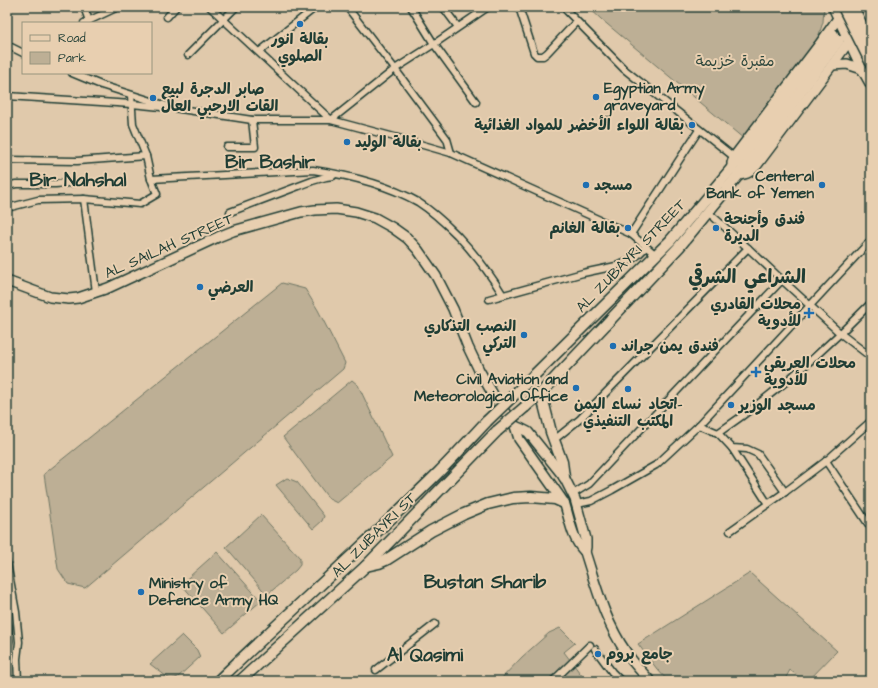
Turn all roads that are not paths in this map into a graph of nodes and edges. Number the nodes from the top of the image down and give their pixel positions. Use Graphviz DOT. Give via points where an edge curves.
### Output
graph roads {
  1 [pos="84,7"];
  2 [pos="118,7"];
  3 [pos="176,7"];
  4 [pos="210,7"];
  5 [pos="236,7"];
  6 [pos="316,7"];
  7 [pos="347,7"];
  8 [pos="411,7"];
  9 [pos="444,7"];
  10 [pos="488,7"];
  11 [pos="519,7"];
  12 [pos="563,7"];
  13 [pos="833,7"];
  14 [pos="844,7"];
  15 [pos="853,7"];
  16 [pos="861,7"];
  17 [pos="869,15"];
  18 [pos="166,17"];
  19 [pos="838,17"];
  20 [pos="852,18"];
  21 [pos="223,19"];
  22 [pos="86,22"];
  23 [pos="576,22"];
  24 [pos="458,27"];
  25 [pos="871,27"];
  26 [pos="836,37"];
  27 [pos="849,42"];
  28 [pos="434,44"];
  29 [pos="871,44"];
  30 [pos="7,45"];
  31 [pos="21,51"];
  32 [pos="259,52"];
  33 [pos="188,55"];
  34 [pos="871,63"];
  35 [pos="832,65"];
  36 [pos="395,69"];
  37 [pos="862,69"];
  38 [pos="74,74"];
  39 [pos="871,85"];
  40 [pos="131,94"];
  41 [pos="7,96"];
  42 [pos="476,102"];
  43 [pos="132,104"];
  44 [pos="174,108"];
  45 [pos="252,120"];
  46 [pos="331,120"];
  47 [pos="699,130"];
  48 [pos="227,147"];
  49 [pos="451,153"];
  50 [pos="146,156"];
  51 [pos="734,157"];
  52 [pos="7,160"];
  53 [pos="735,172"];
  54 [pos="341,176"];
  55 [pos="151,179"];
  56 [pos="82,182"];
  57 [pos="7,186"];
  58 [pos="84,199"];
  59 [pos="7,208"];
  60 [pos="230,212"];
  61 [pos="708,212"];
  62 [pos="631,234"];
  63 [pos="871,240"];
  64 [pos="646,247"];
  65 [pos="748,248"];
  66 [pos="656,255"];
  67 [pos="782,280"];
  68 [pos="7,281"];
  69 [pos="96,292"];
  70 [pos="503,296"];
  71 [pos="489,299"];
  72 [pos="871,303"];
  73 [pos="810,306"];
  74 [pos="841,334"];
  75 [pos="871,356"];
  76 [pos="540,393"];
  77 [pos="525,407"];
  78 [pos="871,422"];
  79 [pos="699,425"];
  80 [pos="515,426"];
  81 [pos="718,433"];
  82 [pos="554,440"];
  83 [pos="524,446"];
  84 [pos="732,448"];
  85 [pos="826,461"];
  86 [pos="564,477"];
  87 [pos="785,492"];
  88 [pos="573,494"];
  89 [pos="564,503"];
  90 [pos="577,504"];
  91 [pos="768,504"];
  92 [pos="871,528"];
  93 [pos="730,531"];
  94 [pos="585,552"];
  95 [pos="7,563"];
  96 [pos="366,566"];
  97 [pos="305,600"];
  98 [pos="310,616"];
  99 [pos="435,624"];
  100 [pos="7,625"];
  101 [pos="7,648"];
  102 [pos="376,670"];
  103 [pos="18,681"];
  104 [pos="218,681"];
  105 [pos="240,681"];
  106 [pos="553,681"];
  107 [pos="622,681"];
  108 [pos="650,681"];
  1 -- 22 [label="street"];
  2 -- 22 [label="street"];
  3 -- 18 [label="street"];
  4 -- 21 [label="street"];
  5 -- 21 [label="street"];
  6 -- 32 [label="street"];
  7 -- 36 [label="street"];
  8 -- 28 [label="street"];
  9 -- 24 [label="street"];
  10 -- 24 [label="street"];
  11 -- 23 [label="street" via="537,56 547,52"];
  12 -- 23 [label="street"];
  13 -- 19 [label="main road"];
  14 -- 19 [label="main road"];
  14 -- 34 [label="main road, bridge"];
  15 -- 20 [label="main road"];
  15 -- 29 [label="main road, bridge"];
  16 -- 17 [label="main road"];
  17 -- 20 [label="main road"];
  17 -- 25 [label="main road"];
  17 -- 27 [label="main road"];
  19 -- 20 [label="main road"];
  19 -- 27 [label="main road"];
  19 -- 51 [label="main road"];
  20 -- 27 [label="main road"];
  21 -- 32 [label="street"];
  21 -- 33 [label="street"];
  23 -- 47 [label="street" via="624,69"];
  24 -- 28 [label="street"];
  26 -- 53 [label="main road, AL ZUBAYRI STREET"];
  27 -- 35 [label="main road"];
  27 -- 37 [label="main road"];
  28 -- 36 [label="street"];
  28 -- 42 [label="street"];
  30 -- 31 [label="street"];
  32 -- 46 [label="street"];
  35 -- 37 [label="main road" via="847,64"];
  35 -- 53 [label="main road" via="757,165 746,174"];
  36 -- 46 [label="street"];
  36 -- 49 [label="street" via="447,139"];
  37 -- 39 [label="main road"];
  38 -- 40 [label="street"];
  40 -- 43 [label="street"];
  40 -- 44 [label="street"];
  41 -- 43 [label="street"];
  43 -- 44 [label="street"];
  43 -- 50 [label="street" via="133,124"];
  44 -- 45 [label="street"];
  45 -- 46 [label="street"];
  45 -- 48 [label="street" via="255,147"];
  46 -- 49 [label="street"];
  47 -- 51 [label="street"];
  47 -- 62 [label="street"];
  49 -- 62 [label="street"];
  50 -- 52 [label="street" via="77,161"];
  50 -- 55 [label="street"];
  51 -- 53 [label="main road" via="732,160"];
  53 -- 61 [label="main road, AL ZUBAYRI STREET"];
  53 -- 66 [label="main road, AL ZUBAYRI STREET"];
  54 -- 55 [label="street" via="313,170"];
  54 -- 60 [label="street" via="312,180"];
  54 -- 70 [label="street" via="370,182 418,202 454,232 481,261"];
  55 -- 58 [label="street" via="157,194 140,204"];
  56 -- 57 [label="street"];
  58 -- 59 [label="street" via="38,200"];
  58 -- 69 [label="street"];
  61 -- 65 [label="street"];
  61 -- 76 [label="main road, AL ZUBAYRI STREET" via="679,247"];
  62 -- 64 [label="street"];
  63 -- 73 [label="street"];
  64 -- 66 [label="street"];
  64 -- 70 [label="street" via="630,261 616,266"];
  65 -- 67 [label="street"];
  65 -- 82 [label="street" via="580,419"];
  66 -- 97 [label="main road, AL ZUBAYRI STREET, bridge" via="487,421 439,472"];
  67 -- 73 [label="street"];
  67 -- 88 [label="street" via="589,484"];
  68 -- 69 [label="main road, AL SAILAH STREET" via="50,297 69,299"];
  69 -- 80 [label="main road, AL SAILAH STREET" via="233,231 301,212 336,209 375,218 407,238 436,276 484,380"];
  70 -- 71 [label="street"];
  72 -- 74 [label="street"];
  73 -- 74 [label="street"];
  73 -- 79 [label="street"];
  74 -- 75 [label="street"];
  74 -- 81 [label="street" via="779,388"];
  76 -- 77 [label="main road, AL ZUBAYRI STREET"];
  76 -- 82 [label="main road"];
  77 -- 96 [label="main road, AL ZUBAYRI ST, bridge" via="498,431"];
  78 -- 85 [label="street"];
  79 -- 81 [label="street"];
  79 -- 90 [label="street" via="656,464 591,501"];
  80 -- 83 [label="main road, AL SAILAH STREET"];
  80 -- 86 [label="main road, AL SAILAH STREET" via="528,432"];
  81 -- 84 [label="street"];
  82 -- 86 [label="main road"];
  83 -- 86 [label="main road" via="538,456 554,478"];
  83 -- 89 [label="main road, AL SAILAH STREET"];
  84 -- 87 [label="street" via="747,449 758,454"];
  84 -- 91 [label="street"];
  85 -- 87 [label="street"];
  85 -- 92 [label="street"];
  86 -- 88 [label="main road, AL SAILAH STREET"];
  87 -- 91 [label="street"];
  88 -- 90 [label="main road, AL SAILAH STREET"];
  89 -- 94 [label="main road, AL SAILAH STREET" via="575,539"];
  89 -- 96 [label="main road" via="555,498 531,497 488,504 432,531 386,560"];
  90 -- 94 [label="main road, AL SAILAH STREET" via="586,539"];
  91 -- 93 [label="street"];
  94 -- 108 [label="main road, AL SAILAH STREET" via="609,622 626,652"];
  95 -- 103 [label="street" via="19,642"];
  96 -- 98 [label="main road, AL ZUBAYRI ST"];
  97 -- 98 [label="main road" via="300,614"];
  97 -- 104 [label="main road"];
  98 -- 105 [label="main road, AL ZUBAYRI ST"];
  99 -- 102 [label="street"];
  100 -- 101 [label="street"];
  106 -- 107 [label="street" via="592,647"];
}
